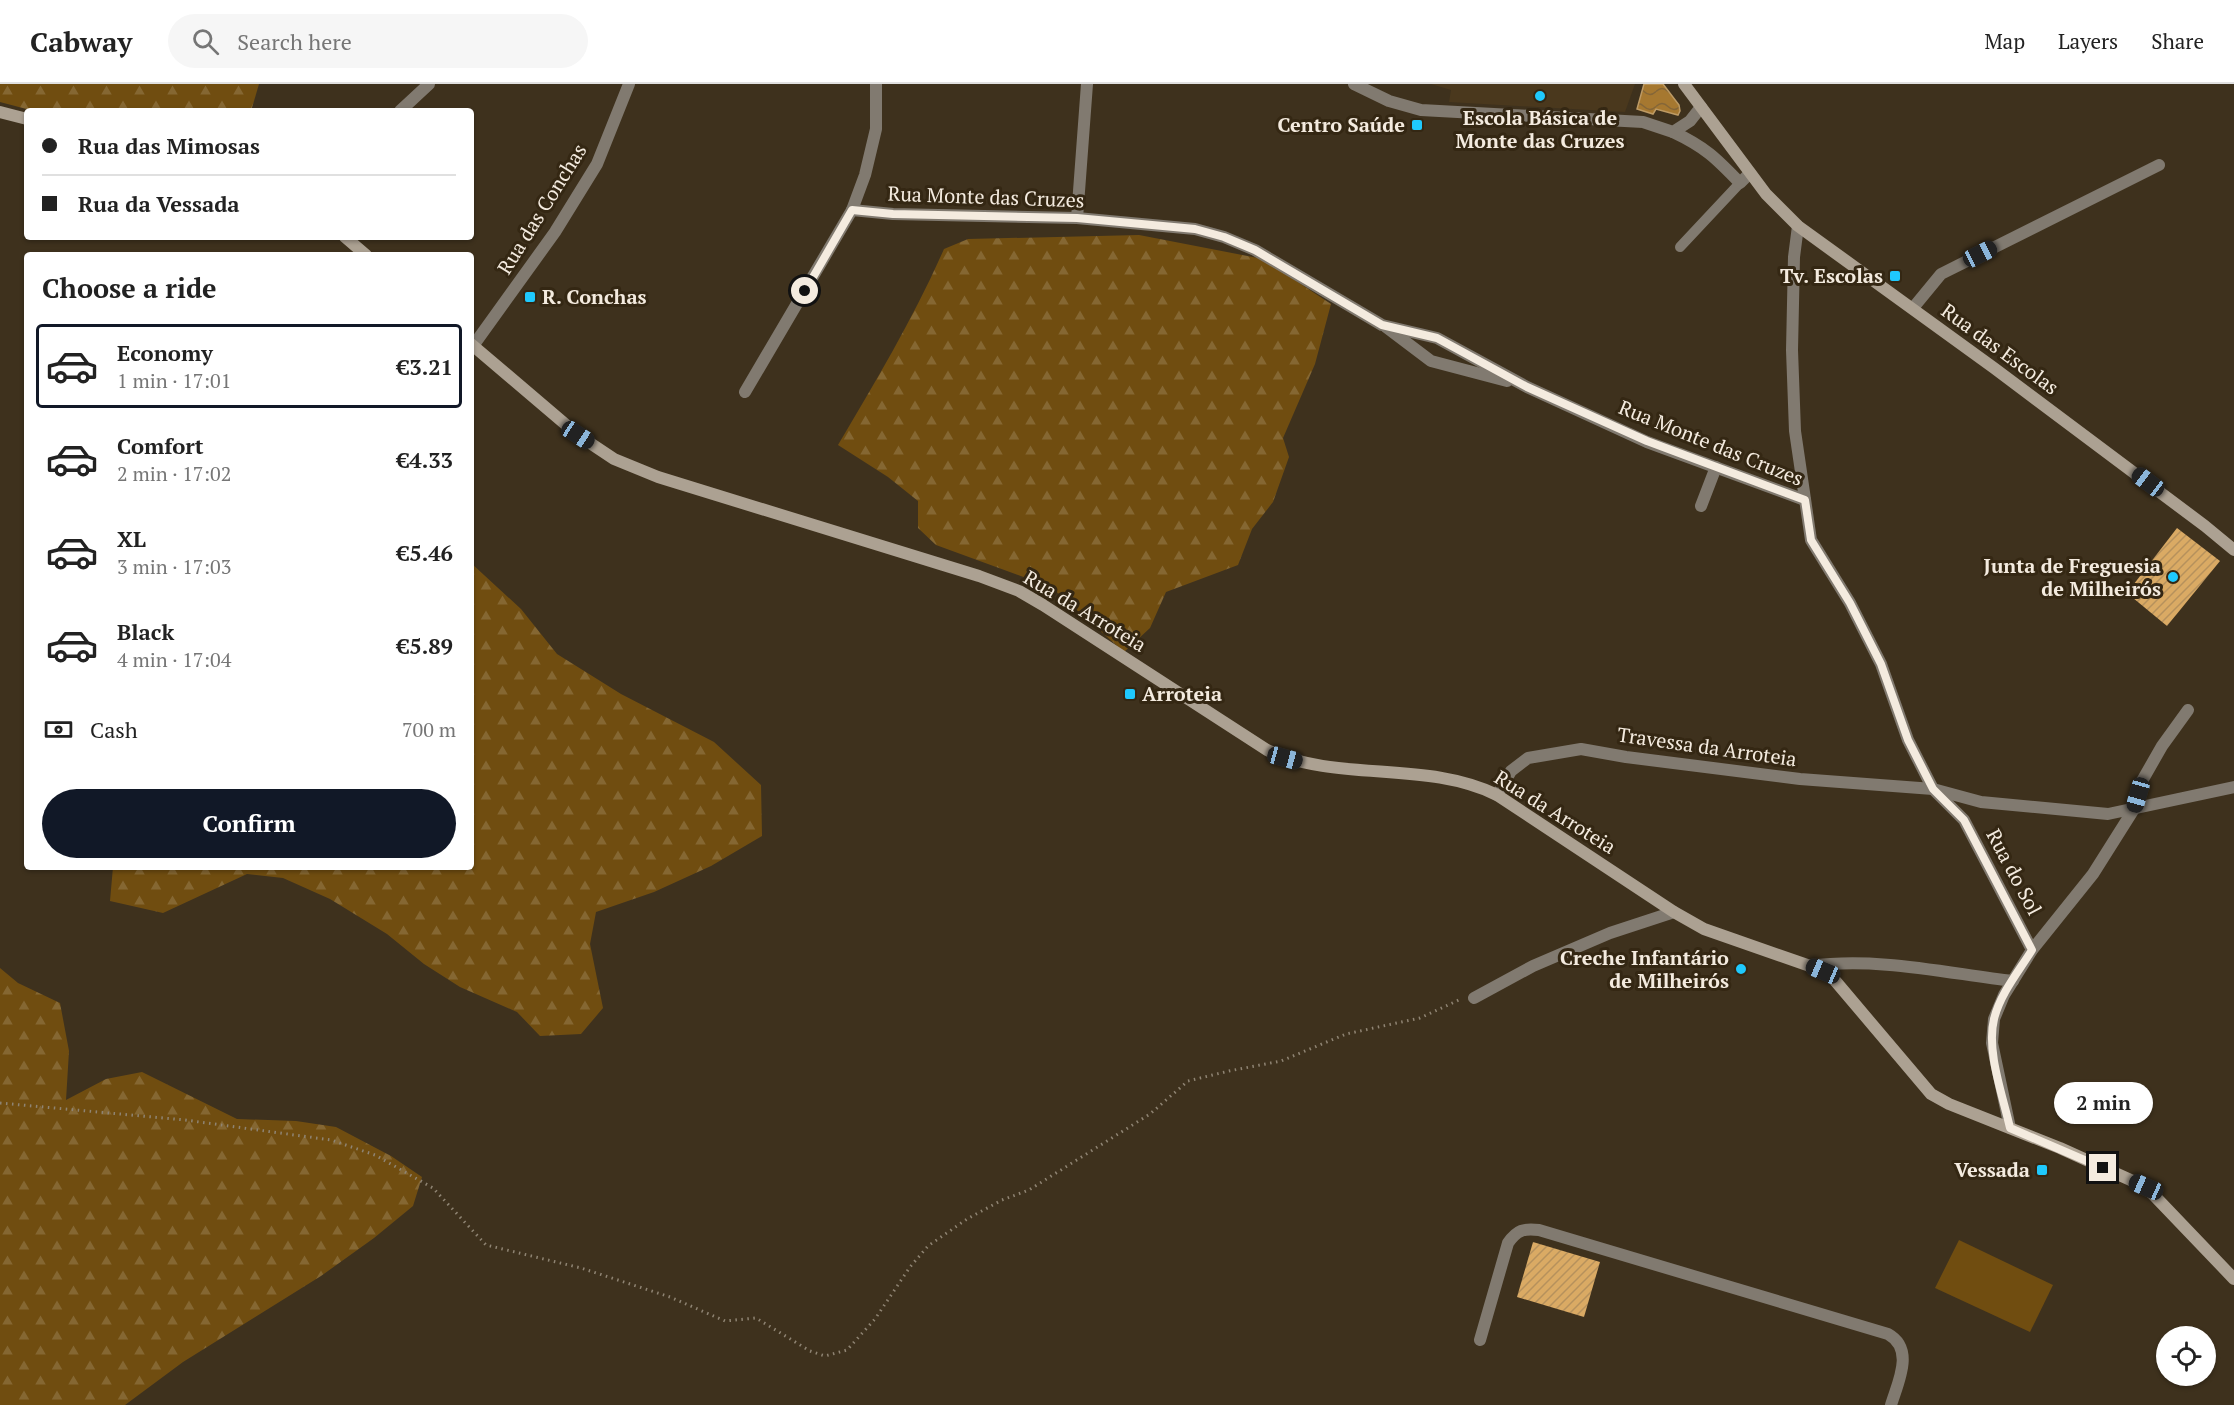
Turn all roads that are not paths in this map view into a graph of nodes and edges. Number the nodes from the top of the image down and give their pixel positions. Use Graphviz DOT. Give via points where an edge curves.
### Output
graph roads {
  1 [pos="429,84"];
  2 [pos="629,84"];
  3 [pos="876,84"];
  4 [pos="1087,84"];
  5 [pos="1354,84"];
  6 [pos="1684,84"];
  7 [pos="1701,107"];
  8 [pos="403,108"];
  9 [pos="0,112"];
  10 [pos="24,117"];
  11 [pos="1673,132"];
  12 [pos="2159,165"];
  13 [pos="1750,172"];
  14 [pos="1740,183"];
  15 [pos="852,210"];
  16 [pos="1077,218"];
  17 [pos="1798,226"];
  18 [pos="348,240"];
  19 [pos="1680,247"];
  20 [pos="362,252"];
  21 [pos="1913,308"];
  22 [pos="1382,325"];
  23 [pos="474,342"];
  24 [pos="474,347"];
  25 [pos="1527,387"];
  26 [pos="745,392"];
  27 [pos="1716,467"];
  28 [pos="1805,500"];
  29 [pos="1701,506"];
  30 [pos="2234,550"];
  31 [pos="2188,710"];
  32 [pos="2234,788"];
  33 [pos="1933,789"];
  34 [pos="1497,795"];
  35 [pos="2134,809"];
  36 [pos="1674,912"];
  37 [pos="2032,950"];
  38 [pos="1810,966"];
  39 [pos="2013,981"];
  40 [pos="1474,998"];
  41 [pos="2010,1128"];
  42 [pos="2234,1279"];
  43 [pos="1480,1340"];
  44 [pos="1891,1405"];
  1 -- 8 [label="street"];
  2 -- 23 [label="street, Rua das Conchas" via="597,164 555,232"];
  3 -- 15 [label="street" via="876,129"];
  4 -- 16 [label="street"];
  5 -- 11 [label="street" via="1389,101 1421,110 1642,122"];
  6 -- 7 [label="main road, Rua das Escolas"];
  7 -- 11 [label="street" via="1690,121"];
  7 -- 13 [label="main road, Rua das Escolas"];
  9 -- 10 [label="main road"];
  11 -- 14 [label="street" via="1716,157"];
  12 -- 21 [label="street" via="1941,274"];
  13 -- 14 [label="street"];
  13 -- 17 [label="main road, Rua das Escolas"];
  14 -- 19 [label="lane"];
  15 -- 16 [label="street, Rua Monte das Cruzes"];
  15 -- 26 [label="street"];
  16 -- 22 [label="street, Rua Monte das Cruzes" via="1195,229 1224,237 1255,250"];
  17 -- 21 [label="main road, Rua das Escolas"];
  17 -- 28 [label="street" via="1792,350 1795,431"];
  18 -- 20 [label="main road"];
  21 -- 30 [label="main road, Rua das Escolas"];
  22 -- 25 [label="street, Rua Monte das Cruzes" via="1437,338"];
  22 -- 25 [label="street, Rua Monte das Cruzes" via="1431,361"];
  24 -- 34 [label="main road, Rua da Arroteia" via="578,435 614,459 658,477 1019,591 1285,758 1308,764 1440,778"];
  25 -- 27 [label="street, Rua Monte das Cruzes"];
  27 -- 28 [label="street, Rua Monte das Cruzes"];
  27 -- 29 [label="street"];
  28 -- 33 [label="street, Rua Monte das Cruzes" via="1811,540 1881,664 1908,740"];
  31 -- 35 [label="street" via="2142,781"];
  32 -- 35 [label="street"];
  33 -- 34 [label="street, Travessa da Arroteia" via="1800,779 1581,749 1528,758 1511,771"];
  33 -- 35 [label="street" via="1982,802 2108,814"];
  33 -- 37 [label="street, Rua do Sol" via="1964,820"];
  34 -- 36 [label="main road, Rua da Arroteia"];
  35 -- 37 [label="street" via="2094,874"];
  36 -- 38 [label="main road, Rua da Arroteia" via="1704,929"];
  36 -- 40 [label="street" via="1533,966"];
  37 -- 39 [label="street"];
  38 -- 39 [label="street" via="1884,963"];
  38 -- 41 [label="main road, Rua da Arroteia" via="1840,984 1931,1094"];
  39 -- 41 [label="street" via="1994,1019 1992,1043"];
  41 -- 42 [label="main road, Rua da Arroteia" via="2146,1187"];
  43 -- 44 [label="street" via="1508,1243 1515,1233 1539,1230 1888,1334 1901,1346 1902,1356"];
}
